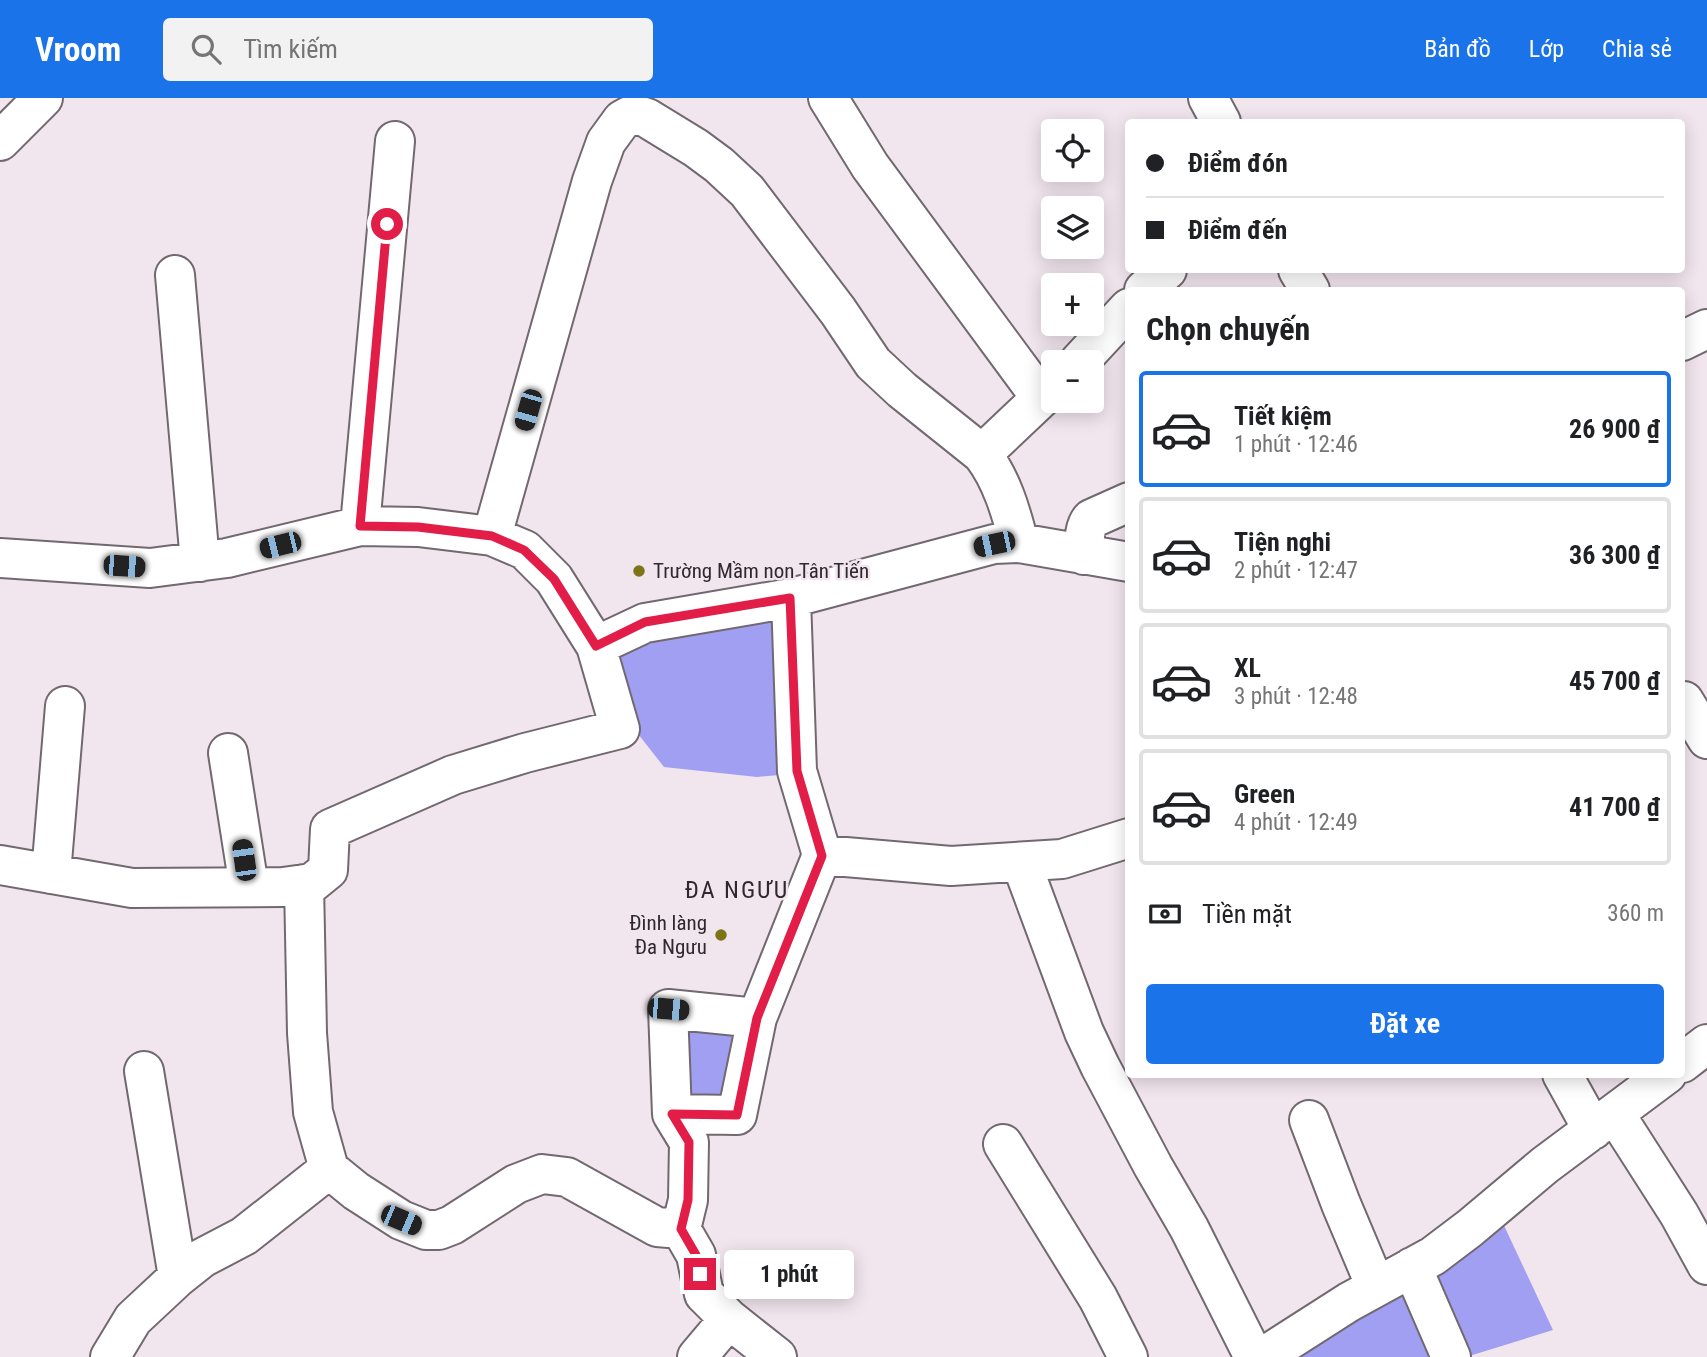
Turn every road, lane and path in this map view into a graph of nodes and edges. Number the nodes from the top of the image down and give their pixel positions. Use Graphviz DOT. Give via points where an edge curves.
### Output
graph roads {
  1 [pos="43,98"];
  2 [pos="828,98"];
  3 [pos="1208,98"];
  4 [pos="1219,119"];
  5 [pos="0,141"];
  6 [pos="395,141"];
  7 [pos="1164,273"];
  8 [pos="175,275"];
  9 [pos="1147,287"];
  10 [pos="1125,312"];
  11 [pos="1707,329"];
  12 [pos="1685,340"];
  13 [pos="1090,350"];
  14 [pos="1041,384"];
  15 [pos="1041,398"];
  16 [pos="982,454"];
  17 [pos="1125,504"];
  18 [pos="360,526"];
  19 [pos="492,536"];
  20 [pos="1019,544"];
  21 [pos="1084,555"];
  22 [pos="0,558"];
  23 [pos="1125,561"];
  24 [pos="200,562"];
  25 [pos="790,598"];
  26 [pos="596,646"];
  27 [pos="1685,703"];
  28 [pos="65,706"];
  29 [pos="1707,739"];
  30 [pos="228,753"];
  31 [pos="1125,839"];
  32 [pos="822,856"];
  33 [pos="1021,862"];
  34 [pos="0,865"];
  35 [pos="51,874"];
  36 [pos="304,884"];
  37 [pos="248,887"];
  38 [pos="757,1018"];
  39 [pos="1707,1044"];
  40 [pos="1685,1061"];
  41 [pos="144,1071"];
  42 [pos="1566,1078"];
  43 [pos="1662,1078"];
  44 [pos="672,1114"];
  45 [pos="1309,1120"];
  46 [pos="1604,1122"];
  47 [pos="1003,1144"];
  48 [pos="329,1169"];
  49 [pos="681,1229"];
  50 [pos="1707,1265"];
  51 [pos="1414,1273"];
  52 [pos="178,1276"];
  53 [pos="1376,1287"];
  54 [pos="729,1320"];
  55 [pos="110,1357"];
  56 [pos="697,1357"];
  57 [pos="777,1357"];
  58 [pos="1128,1357"];
  59 [pos="1254,1357"];
  60 [pos="1263,1357"];
  61 [pos="1451,1357"];
  1 -- 5 [label="street"];
  2 -- 14 [label="street" via="870,166"];
  3 -- 4 [label="street"];
  6 -- 18 [label="street"];
  7 -- 9 [label="street"];
  8 -- 24 [label="street"];
  10 -- 13 [label="street"];
  11 -- 12 [label="street"];
  15 -- 16 [label="street"];
  16 -- 19 [label="street" via="873,363 747,191 696,148 647,118 629,116 606,142 592,181"];
  16 -- 20 [label="street" via="1001,488"];
  17 -- 21 [label="street" via="1091,519"];
  18 -- 19 [label="street"];
  18 -- 24 [label="street"];
  19 -- 26 [label="street" via="524,550 554,579"];
  20 -- 21 [label="street"];
  20 -- 25 [label="street" via="994,544"];
  21 -- 23 [label="street"];
  22 -- 24 [label="street" via="150,568"];
  25 -- 26 [label="street" via="645,622"];
  25 -- 32 [label="street" via="797,771"];
  26 -- 36 [label="street" via="620,729 453,775 330,830 328,870"];
  27 -- 29 [label="street"];
  28 -- 35 [label="street"];
  30 -- 37 [label="street"];
  31 -- 33 [label="street" via="1062,859"];
  32 -- 33 [label="street" via="951,866"];
  32 -- 38 [label="street"];
  33 -- 59 [label="street" via="1100,1066"];
  34 -- 35 [label="street"];
  35 -- 37 [label="street" via="132,888"];
  36 -- 37 [label="street"];
  36 -- 48 [label="street" via="313,1112"];
  38 -- 44 [label="street" via="737,1115"];
  38 -- 44 [label="street" via="668,1009"];
  39 -- 40 [label="street"];
  41 -- 52 [label="street"];
  42 -- 46 [label="street"];
  43 -- 46 [label="street"];
  44 -- 49 [label="street" via="689,1142 688,1200"];
  45 -- 53 [label="street"];
  46 -- 50 [label="street" via="1679,1214"];
  46 -- 51 [label="street"];
  47 -- 58 [label="street" via="1098,1298"];
  48 -- 49 [label="street" via="401,1220 426,1230 452,1225 516,1184 542,1174 567,1177 657,1227"];
  48 -- 52 [label="street" via="244,1237"];
  49 -- 54 [label="street" via="696,1255 704,1294"];
  51 -- 53 [label="street"];
  51 -- 61 [label="street"];
  52 -- 55 [label="street" via="133,1320"];
  53 -- 60 [label="street"];
  54 -- 56 [label="street"];
  54 -- 57 [label="street"];
}
